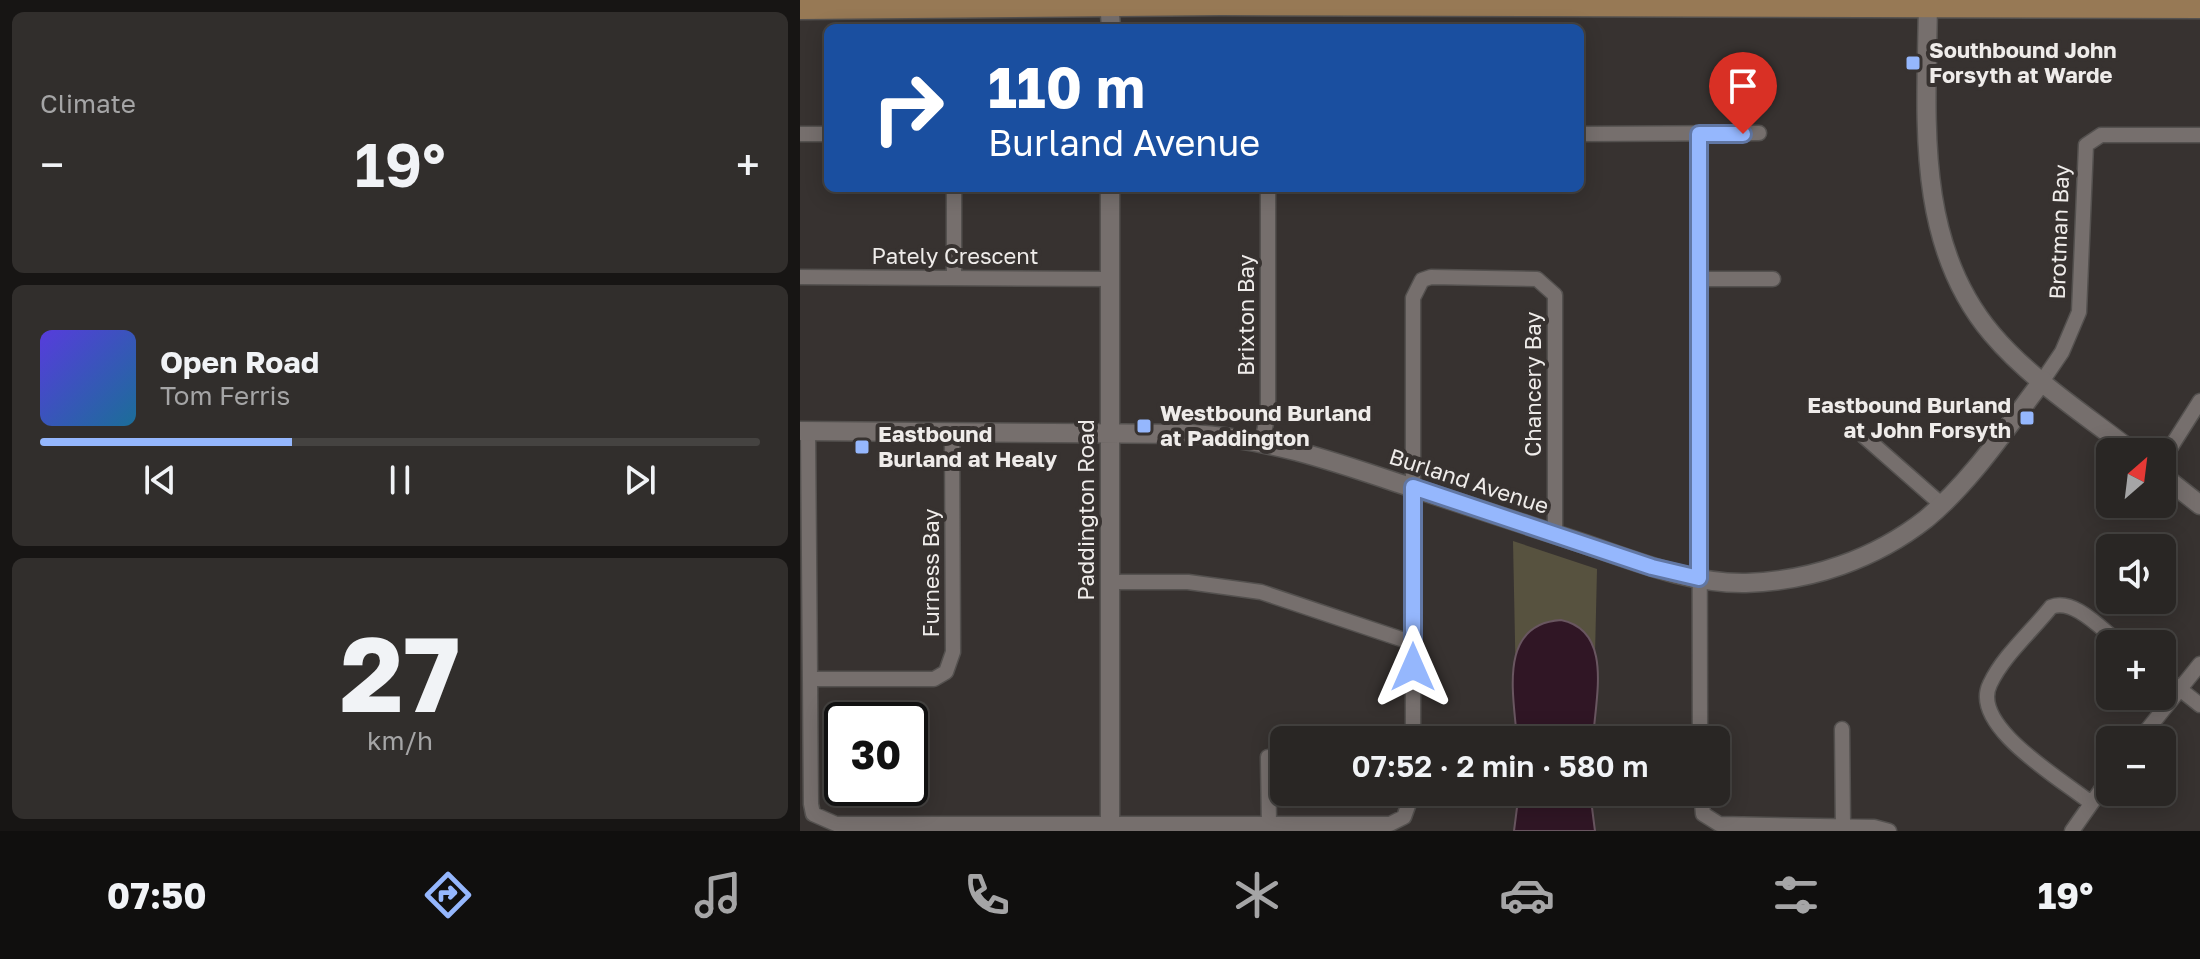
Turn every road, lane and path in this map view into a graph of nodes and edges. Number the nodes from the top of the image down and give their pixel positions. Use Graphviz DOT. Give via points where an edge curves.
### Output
graph roads {
  1 [pos="1110,3"];
  2 [pos="1928,4"];
  3 [pos="2200,8"];
  4 [pos="800,9"];
  5 [pos="1111,24"];
  6 [pos="1759,133"];
  7 [pos="800,134"];
  8 [pos="824,134"];
  9 [pos="1584,134"];
  10 [pos="1699,134"];
  11 [pos="2200,135"];
  12 [pos="954,192"];
  13 [pos="1110,192"];
  14 [pos="1268,192"];
  15 [pos="800,277"];
  16 [pos="954,278"];
  17 [pos="1110,279"];
  18 [pos="1699,279"];
  19 [pos="1773,279"];
  20 [pos="2043,380"];
  21 [pos="2200,401"];
  22 [pos="804,431"];
  23 [pos="1858,431"];
  24 [pos="952,432"];
  25 [pos="1110,434"];
  26 [pos="2116,438"];
  27 [pos="2176,439"];
  28 [pos="1262,442"];
  29 [pos="2176,486"];
  30 [pos="1413,487"];
  31 [pos="1941,504"];
  32 [pos="2200,505"];
  33 [pos="1555,535"];
  34 [pos="1699,578"];
  35 [pos="1110,582"];
  36 [pos="2102,630"];
  37 [pos="1413,643"];
  38 [pos="2200,664"];
  39 [pos="810,679"];
  40 [pos="2176,686"];
  41 [pos="2180,689"];
  42 [pos="2200,705"];
  43 [pos="1413,726"];
  44 [pos="1700,726"];
  45 [pos="2150,726"];
  46 [pos="1842,729"];
  47 [pos="1268,757"];
  48 [pos="2096,796"];
  49 [pos="2091,803"];
  50 [pos="1408,806"];
  51 [pos="1702,806"];
  52 [pos="1269,824"];
  53 [pos="1843,826"];
  54 [pos="1110,827"];
  55 [pos="1889,831"];
  56 [pos="2072,831"];
  1 -- 2 [label="main road"];
  1 -- 4 [label="main road"];
  1 -- 5 [label="street"];
  2 -- 3 [label="main road"];
  2 -- 20 [label="street" via="1930,182 1940,236 1971,304 1991,333"];
  6 -- 10 [label="street"];
  7 -- 8 [label="street"];
  9 -- 10 [label="street"];
  10 -- 18 [label="street"];
  11 -- 20 [label="street, Brotman Bay" via="2101,135 2086,145 2079,312"];
  12 -- 16 [label="street"];
  13 -- 17 [label="street, Paddington Road"];
  14 -- 28 [label="street, Brixton Bay" via="1268,413"];
  15 -- 16 [label="street, Pately Crescent"];
  16 -- 17 [label="street, Pately Crescent"];
  17 -- 25 [label="street, Paddington Road"];
  18 -- 19 [label="street"];
  18 -- 34 [label="street"];
  20 -- 26 [label="street"];
  20 -- 31 [label="street, Burland Avenue"];
  21 -- 27 [label="street"];
  22 -- 24 [label="street, Burland Avenue"];
  22 -- 39 [label="street"];
  23 -- 31 [label="street"];
  24 -- 25 [label="street, Burland Avenue"];
  24 -- 39 [label="street, Furness Bay" via="953,652 946,672 934,679"];
  25 -- 28 [label="street, Burland Avenue" via="1217,435"];
  25 -- 35 [label="street, Paddington Road"];
  28 -- 30 [label="street, Burland Avenue"];
  29 -- 32 [label="street"];
  30 -- 33 [label="street, Burland Avenue"];
  30 -- 33 [label="street, Chancery Bay" via="1413,291 1431,277 1537,279 1550,288 1556,303"];
  30 -- 37 [label="street"];
  31 -- 34 [label="street, Burland Avenue" via="1876,551 1825,571 1744,583"];
  33 -- 34 [label="street, Burland Avenue"];
  34 -- 44 [label="street"];
  35 -- 37 [label="street" via="1188,582 1261,592"];
  35 -- 54 [label="street, Paddington Road"];
  36 -- 49 [label="street" via="2073,608 2051,607 1996,674 1986,695 1990,717 2006,736"];
  37 -- 43 [label="street"];
  38 -- 41 [label="street"];
  39 -- 54 [label="street" via="811,804 813,814 827,823"];
  40 -- 41 [label="street"];
  41 -- 42 [label="street"];
  41 -- 45 [label="street"];
  46 -- 53 [label="street"];
  47 -- 52 [label="street"];
  48 -- 49 [label="street"];
  49 -- 56 [label="street"];
  50 -- 52 [label="street" via="1404,817 1390,824"];
  51 -- 53 [label="street" via="1703,814 1719,824"];
  52 -- 54 [label="street"];
  53 -- 55 [label="street"];
}
